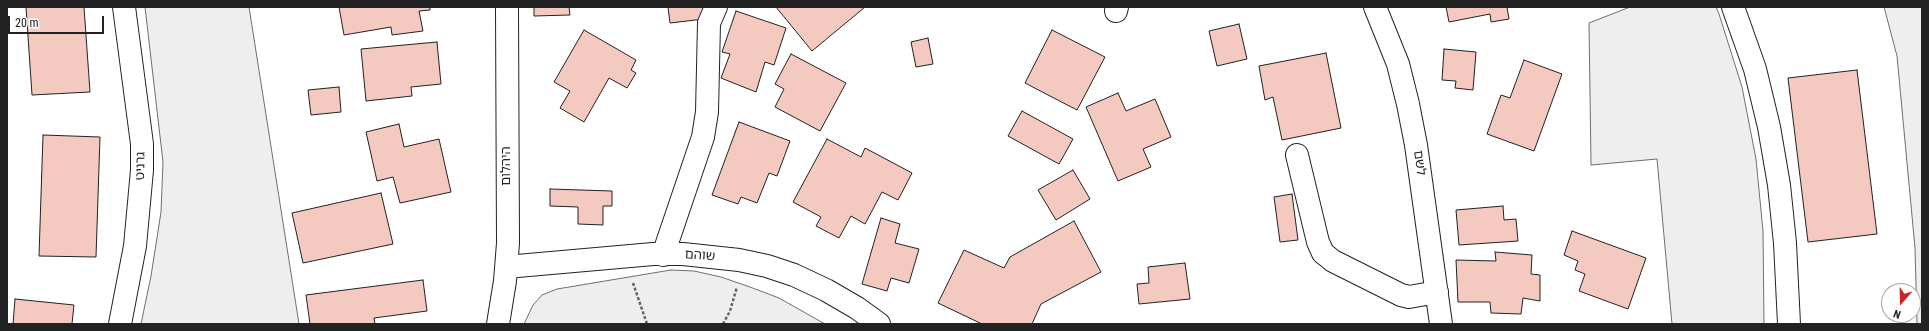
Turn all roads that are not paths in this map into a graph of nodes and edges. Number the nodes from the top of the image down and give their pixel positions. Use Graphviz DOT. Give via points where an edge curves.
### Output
graph roads {
  1 [pos="124,7"];
  2 [pos="507,7"];
  3 [pos="716,7"];
  4 [pos="1375,7"];
  5 [pos="1733,7"];
  6 [pos="1297,155"];
  7 [pos="663,255"];
  8 [pos="506,268"];
  9 [pos="1437,292"];
  10 [pos="120,324"];
  11 [pos="498,324"];
  12 [pos="879,324"];
  13 [pos="1441,324"];
  14 [pos="1790,324"];
  1 -- 10 [label="street, גרניט" via="141,136 142,170 135,246"];
  2 -- 8 [label="street, היהלום"];
  3 -- 7 [label="street" via="709,23 707,112 703,137"];
  4 -- 9 [label="street, לשם" via="1398,64 1408,104"];
  5 -- 14 [label="street" via="1755,69 1769,127 1786,243"];
  6 -- 9 [label="street" via="1318,242 1323,253 1333,261 1401,295 1409,297"];
  7 -- 8 [label="street, שוהם" via="624,256"];
  7 -- 12 [label="street, שוהם" via="683,254 767,266 826,290 858,308"];
  8 -- 11 [label="street, היהלום"];
  9 -- 13 [label="street, לשם"];
}
